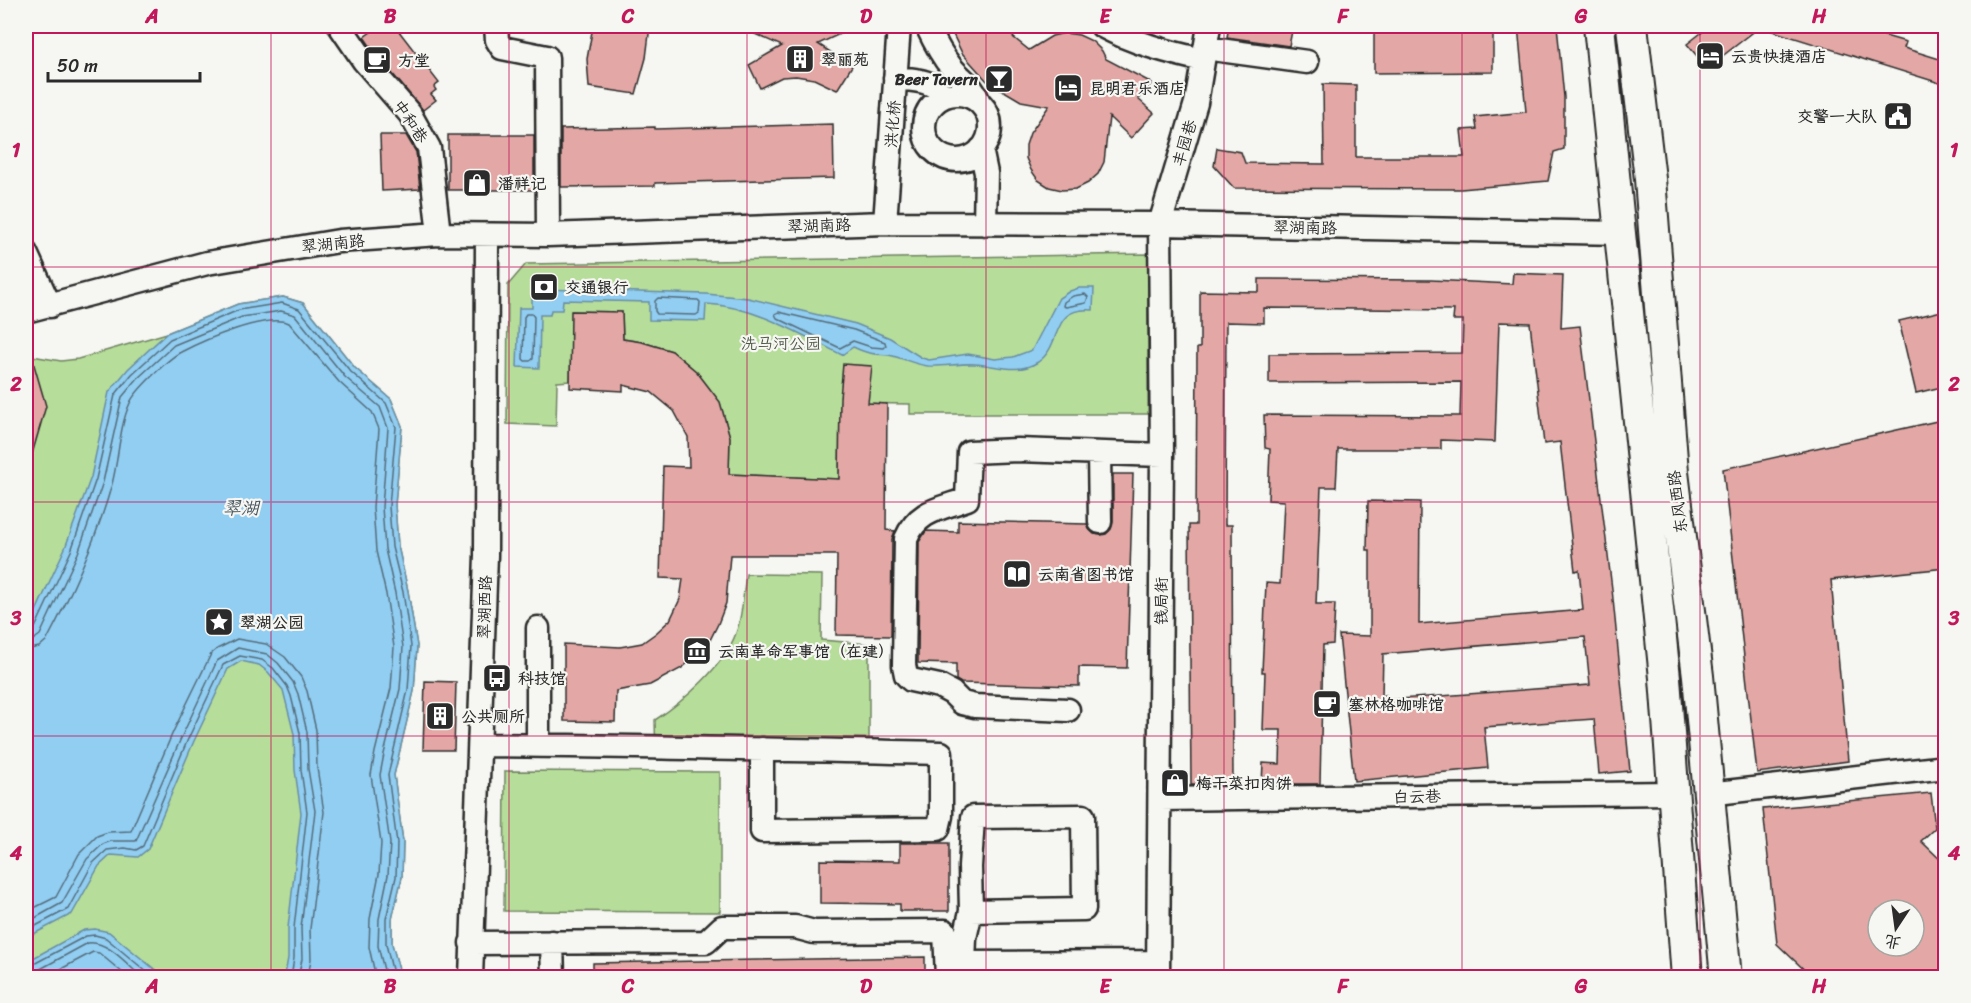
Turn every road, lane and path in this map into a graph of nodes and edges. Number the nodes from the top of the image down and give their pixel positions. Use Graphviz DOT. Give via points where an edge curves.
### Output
graph roads {
  1 [pos="340,26"];
  2 [pos="496,26"];
  3 [pos="899,26"];
  4 [pos="927,26"];
  5 [pos="1102,26"];
  6 [pos="1209,26"];
  7 [pos="1599,26"];
  8 [pos="1632,26"];
  9 [pos="1204,54"];
  10 [pos="1307,62"];
  11 [pos="895,78"];
  12 [pos="943,96"];
  13 [pos="979,102"];
  14 [pos="981,149"];
  15 [pos="885,223"];
  16 [pos="985,224"];
  17 [pos="1160,224"];
  18 [pos="1620,233"];
  19 [pos="439,234"];
  20 [pos="548,235"];
  21 [pos="487,236"];
  22 [pos="26,253"];
  23 [pos="50,306"];
  24 [pos="26,311"];
  25 [pos="1099,453"];
  26 [pos="1162,455"];
  27 [pos="1100,522"];
  28 [pos="538,628"];
  29 [pos="1068,710"];
  30 [pos="480,745"];
  31 [pos="538,745"];
  32 [pos="762,749"];
  33 [pos="1946,768"];
  34 [pos="1674,793"];
  35 [pos="1708,794"];
  36 [pos="1160,799"];
  37 [pos="971,911"];
  38 [pos="552,942"];
  39 [pos="471,943"];
  40 [pos="1158,970"];
  41 [pos="471,978"];
  42 [pos="553,978"];
  43 [pos="947,978"];
  44 [pos="1687,978"];
  45 [pos="1726,978"];
  1 -- 19 [label="street, 中和巷" via="364,61 410,114 429,148"];
  2 -- 20 [label="street" via="502,48 547,57"];
  3 -- 11 [label="street, 洪化桥"];
  4 -- 13 [label="street" via="943,56 975,91"];
  5 -- 9 [label="street" via="1160,50"];
  6 -- 9 [label="street, 丰园巷"];
  7 -- 18 [label="main road, 东风西路"];
  8 -- 35 [label="main road, 东风西路" via="1650,179 1673,472"];
  9 -- 10 [label="street"];
  9 -- 17 [label="street, 丰园巷" via="1196,103"];
  11 -- 12 [label="street" via="932,84"];
  11 -- 15 [label="street, 洪化桥"];
  12 -- 13 [label="street" via="962,94"];
  12 -- 14 [label="street" via="925,117 928,144 951,159 970,157"];
  13 -- 14 [label="street" via="990,127"];
  14 -- 16 [label="street" via="986,173"];
  15 -- 16 [label="street, 翠湖南路"];
  15 -- 20 [label="street, 翠湖南路"];
  16 -- 17 [label="street, 翠湖南路"];
  17 -- 18 [label="street, 翠湖南路"];
  17 -- 26 [label="street, 钱局街"];
  18 -- 34 [label="main road, 东风西路"];
  19 -- 21 [label="street, 翠湖南路"];
  19 -- 23 [label="street, 翠湖南路" via="339,241 207,263"];
  20 -- 21 [label="street, 翠湖南路"];
  21 -- 30 [label="street, 翠湖西路" via="486,555"];
  22 -- 23 [label="street"];
  23 -- 24 [label="street, 翠湖南路"];
  25 -- 26 [label="street"];
  25 -- 27 [label="street"];
  25 -- 29 [label="street" via="969,452 967,499 922,515 906,539 906,675 911,680 939,686 962,703 975,706"];
  26 -- 36 [label="street, 钱局街"];
  28 -- 31 [label="street"];
  30 -- 31 [label="street"];
  30 -- 39 [label="street, 翠湖西路"];
  31 -- 32 [label="street"];
  32 -- 32 [label="street" via="762,831 938,829 941,753"];
  33 -- 35 [label="street"];
  34 -- 36 [label="street, 白云巷"];
  34 -- 44 [label="main road, 东风西路"];
  35 -- 45 [label="main road, 东风西路"];
  36 -- 40 [label="street, 钱局街"];
  37 -- 37 [label="street" via="973,817 1083,816 1084,909"];
  37 -- 40 [label="street" via="964,963"];
  38 -- 39 [label="street"];
  38 -- 42 [label="street"];
  38 -- 43 [label="street" via="706,942 722,927 795,927 814,932 945,931"];
  39 -- 41 [label="street, 翠湖西路"];
}
